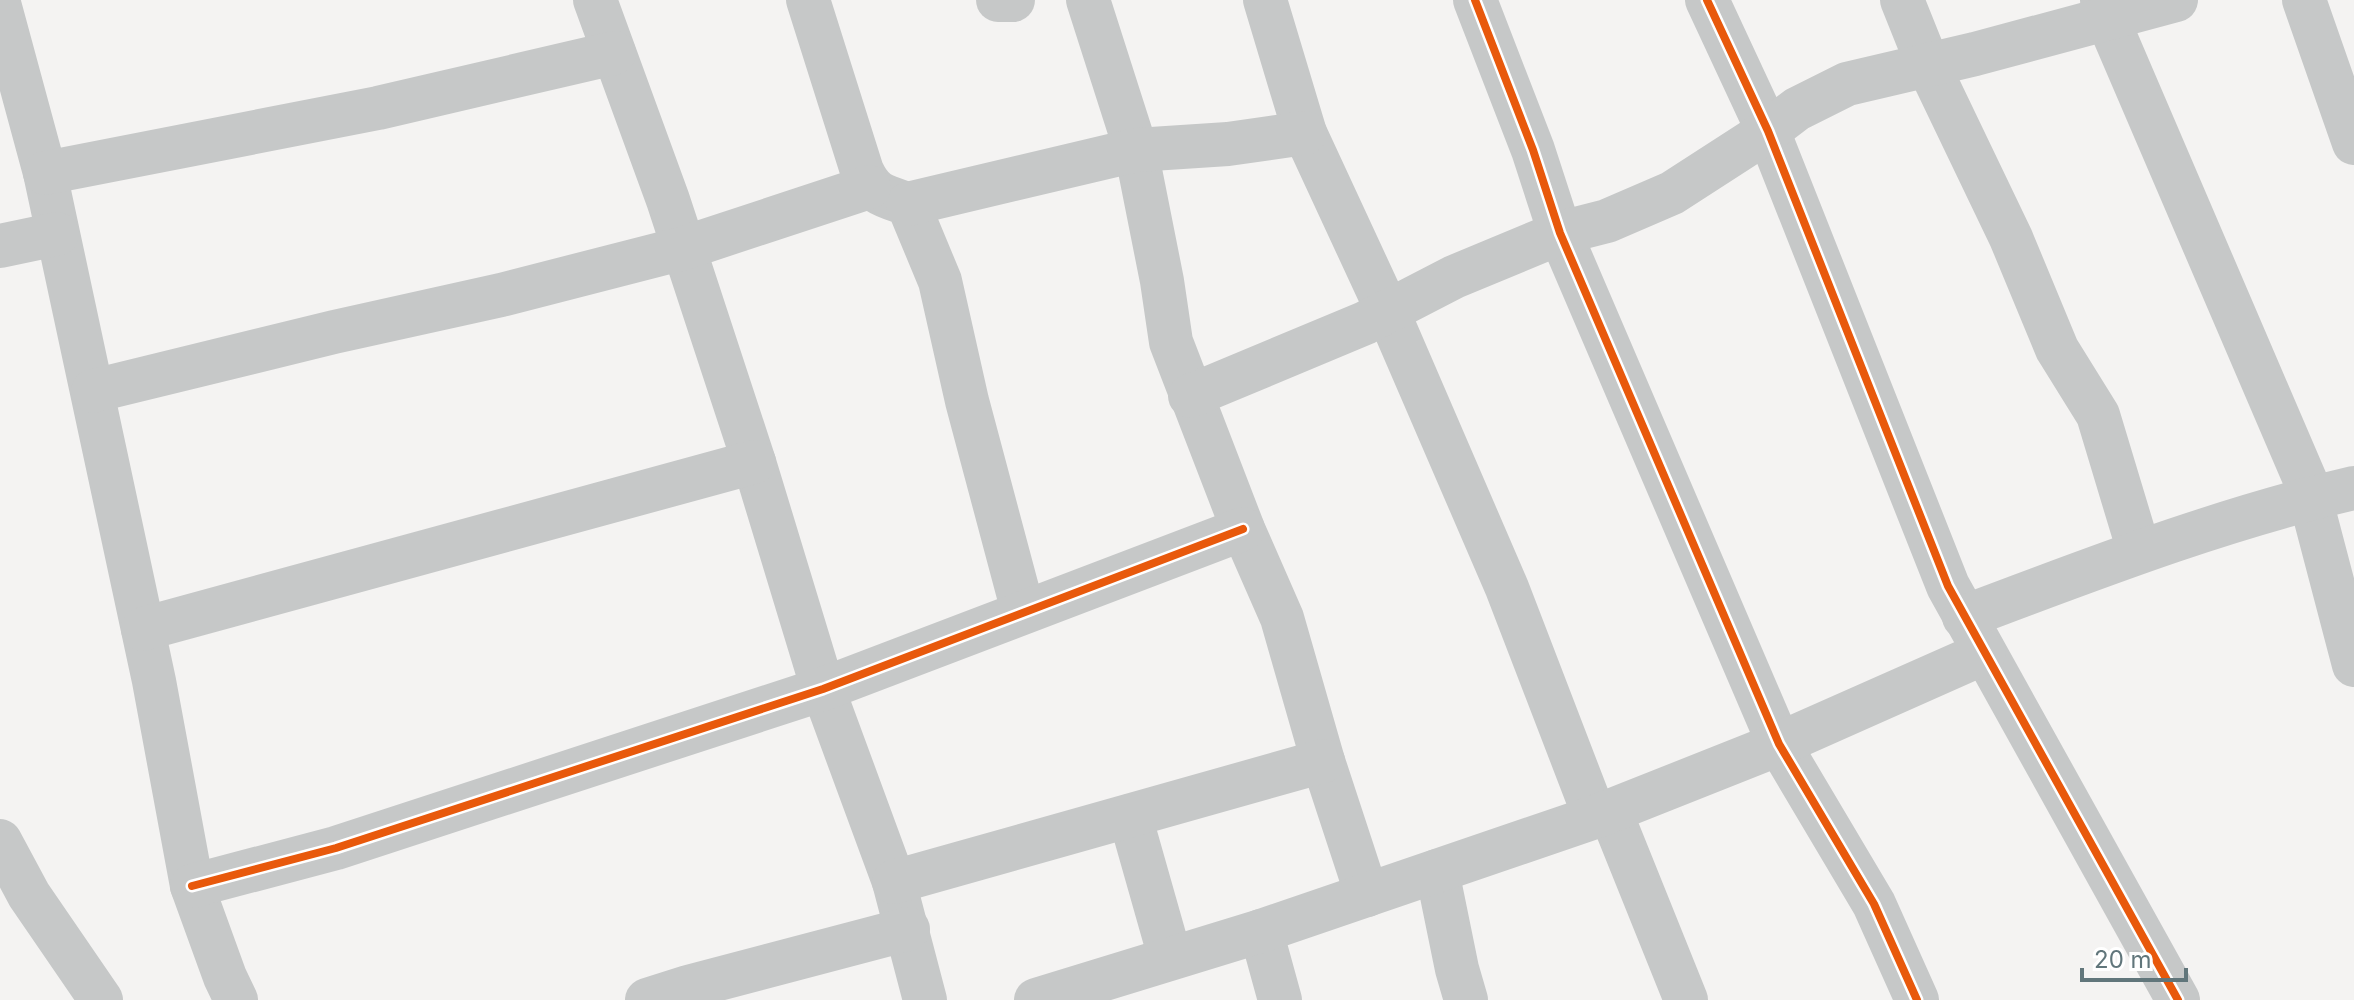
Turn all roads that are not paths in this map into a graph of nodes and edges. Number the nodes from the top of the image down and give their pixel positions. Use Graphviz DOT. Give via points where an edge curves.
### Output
graph roads {
  1 [pos="595,0"];
  2 [pos="808,0"];
  3 [pos="998,0"];
  4 [pos="1013,0"];
  5 [pos="1088,0"];
  6 [pos="1265,0"];
  7 [pos="1475,0"];
  8 [pos="1707,0"];
  9 [pos="1902,0"];
  10 [pos="2176,0"];
  11 [pos="2304,0"];
  12 [pos="2104,9"];
  13 [pos="0,10"];
  14 [pos="614,53"];
  15 [pos="1928,65"];
  16 [pos="1768,131"];
  17 [pos="1305,133"];
  18 [pos="2354,143"];
  19 [pos="1136,150"];
  20 [pos="45,173"];
  21 [pos="889,196"];
  22 [pos="1560,233"];
  23 [pos="57,234"];
  24 [pos="0,246"];
  25 [pos="684,248"];
  26 [pos="1387,310"];
  27 [pos="93,391"];
  28 [pos="1190,396"];
  29 [pos="754,462"];
  30 [pos="2354,488"];
  31 [pos="2310,498"];
  32 [pos="1243,529"];
  33 [pos="2139,551"];
  34 [pos="1023,611"];
  35 [pos="143,629"];
  36 [pos="1974,635"];
  37 [pos="2354,665"];
  38 [pos="823,689"];
  39 [pos="1779,744"];
  40 [pos="1323,761"];
  41 [pos="1602,814"];
  42 [pos="1130,816"];
  43 [pos="0,841"];
  44 [pos="1437,871"];
  45 [pos="894,882"];
  46 [pos="192,886"];
  47 [pos="1367,895"];
  48 [pos="14,900"];
  49 [pos="908,929"];
  50 [pos="1261,931"];
  51 [pos="1170,957"];
  52 [pos="1054,998"];
  53 [pos="101,1000"];
  54 [pos="236,1000"];
  55 [pos="647,1000"];
  56 [pos="925,1000"];
  57 [pos="1280,1000"];
  58 [pos="1466,1000"];
  59 [pos="1686,1000"];
  60 [pos="1917,1000"];
  61 [pos="2178,1000"];
  1 -- 14 [label="street"];
  2 -- 21 [label="street" via="862,171"];
  3 -- 4 [label="street"];
  5 -- 19 [label="street"];
  6 -- 17 [label="street"];
  7 -- 22 [label="street"];
  8 -- 16 [label="street"];
  9 -- 15 [label="street"];
  10 -- 12 [label="street"];
  11 -- 18 [label="street"];
  12 -- 15 [label="street"];
  12 -- 31 [label="street"];
  13 -- 20 [label="street"];
  14 -- 20 [label="street" via="378,108"];
  14 -- 25 [label="street"];
  15 -- 16 [label="street" via="1847,84 1797,109"];
  15 -- 33 [label="street" via="2011,238 2057,349 2098,415"];
  16 -- 22 [label="street" via="1672,193 1607,221"];
  16 -- 36 [label="street" via="1948,586"];
  17 -- 19 [label="street"];
  17 -- 26 [label="street"];
  19 -- 21 [label="street"];
  19 -- 28 [label="street" via="1171,342"];
  20 -- 23 [label="street"];
  21 -- 25 [label="street"];
  21 -- 34 [label="street" via="940,281"];
  22 -- 26 [label="street"];
  22 -- 39 [label="street"];
  23 -- 24 [label="street"];
  23 -- 27 [label="street"];
  25 -- 27 [label="street"];
  25 -- 29 [label="street"];
  26 -- 28 [label="street"];
  26 -- 41 [label="street"];
  27 -- 35 [label="street"];
  28 -- 32 [label="street"];
  29 -- 35 [label="street"];
  29 -- 38 [label="street"];
  30 -- 31 [label="street"];
  31 -- 33 [label="street"];
  31 -- 37 [label="street"];
  32 -- 34 [label="street"];
  32 -- 40 [label="street" via="1282,618"];
  33 -- 36 [label="street"];
  34 -- 38 [label="street"];
  35 -- 46 [label="street"];
  36 -- 39 [label="street"];
  36 -- 61 [label="street"];
  38 -- 45 [label="street"];
  38 -- 46 [label="street" via="336,848"];
  39 -- 41 [label="street"];
  39 -- 60 [label="street" via="1874,904"];
  40 -- 42 [label="street"];
  40 -- 47 [label="street"];
  41 -- 44 [label="street"];
  41 -- 59 [label="street"];
  42 -- 45 [label="street"];
  42 -- 51 [label="street"];
  43 -- 48 [label="street"];
  44 -- 47 [label="street"];
  44 -- 58 [label="street"];
  45 -- 49 [label="street"];
  46 -- 54 [label="street"];
  47 -- 50 [label="street"];
  48 -- 53 [label="street"];
  49 -- 55 [label="street"];
  49 -- 56 [label="street"];
  50 -- 51 [label="street"];
  50 -- 57 [label="street"];
  51 -- 52 [label="street"];
}
